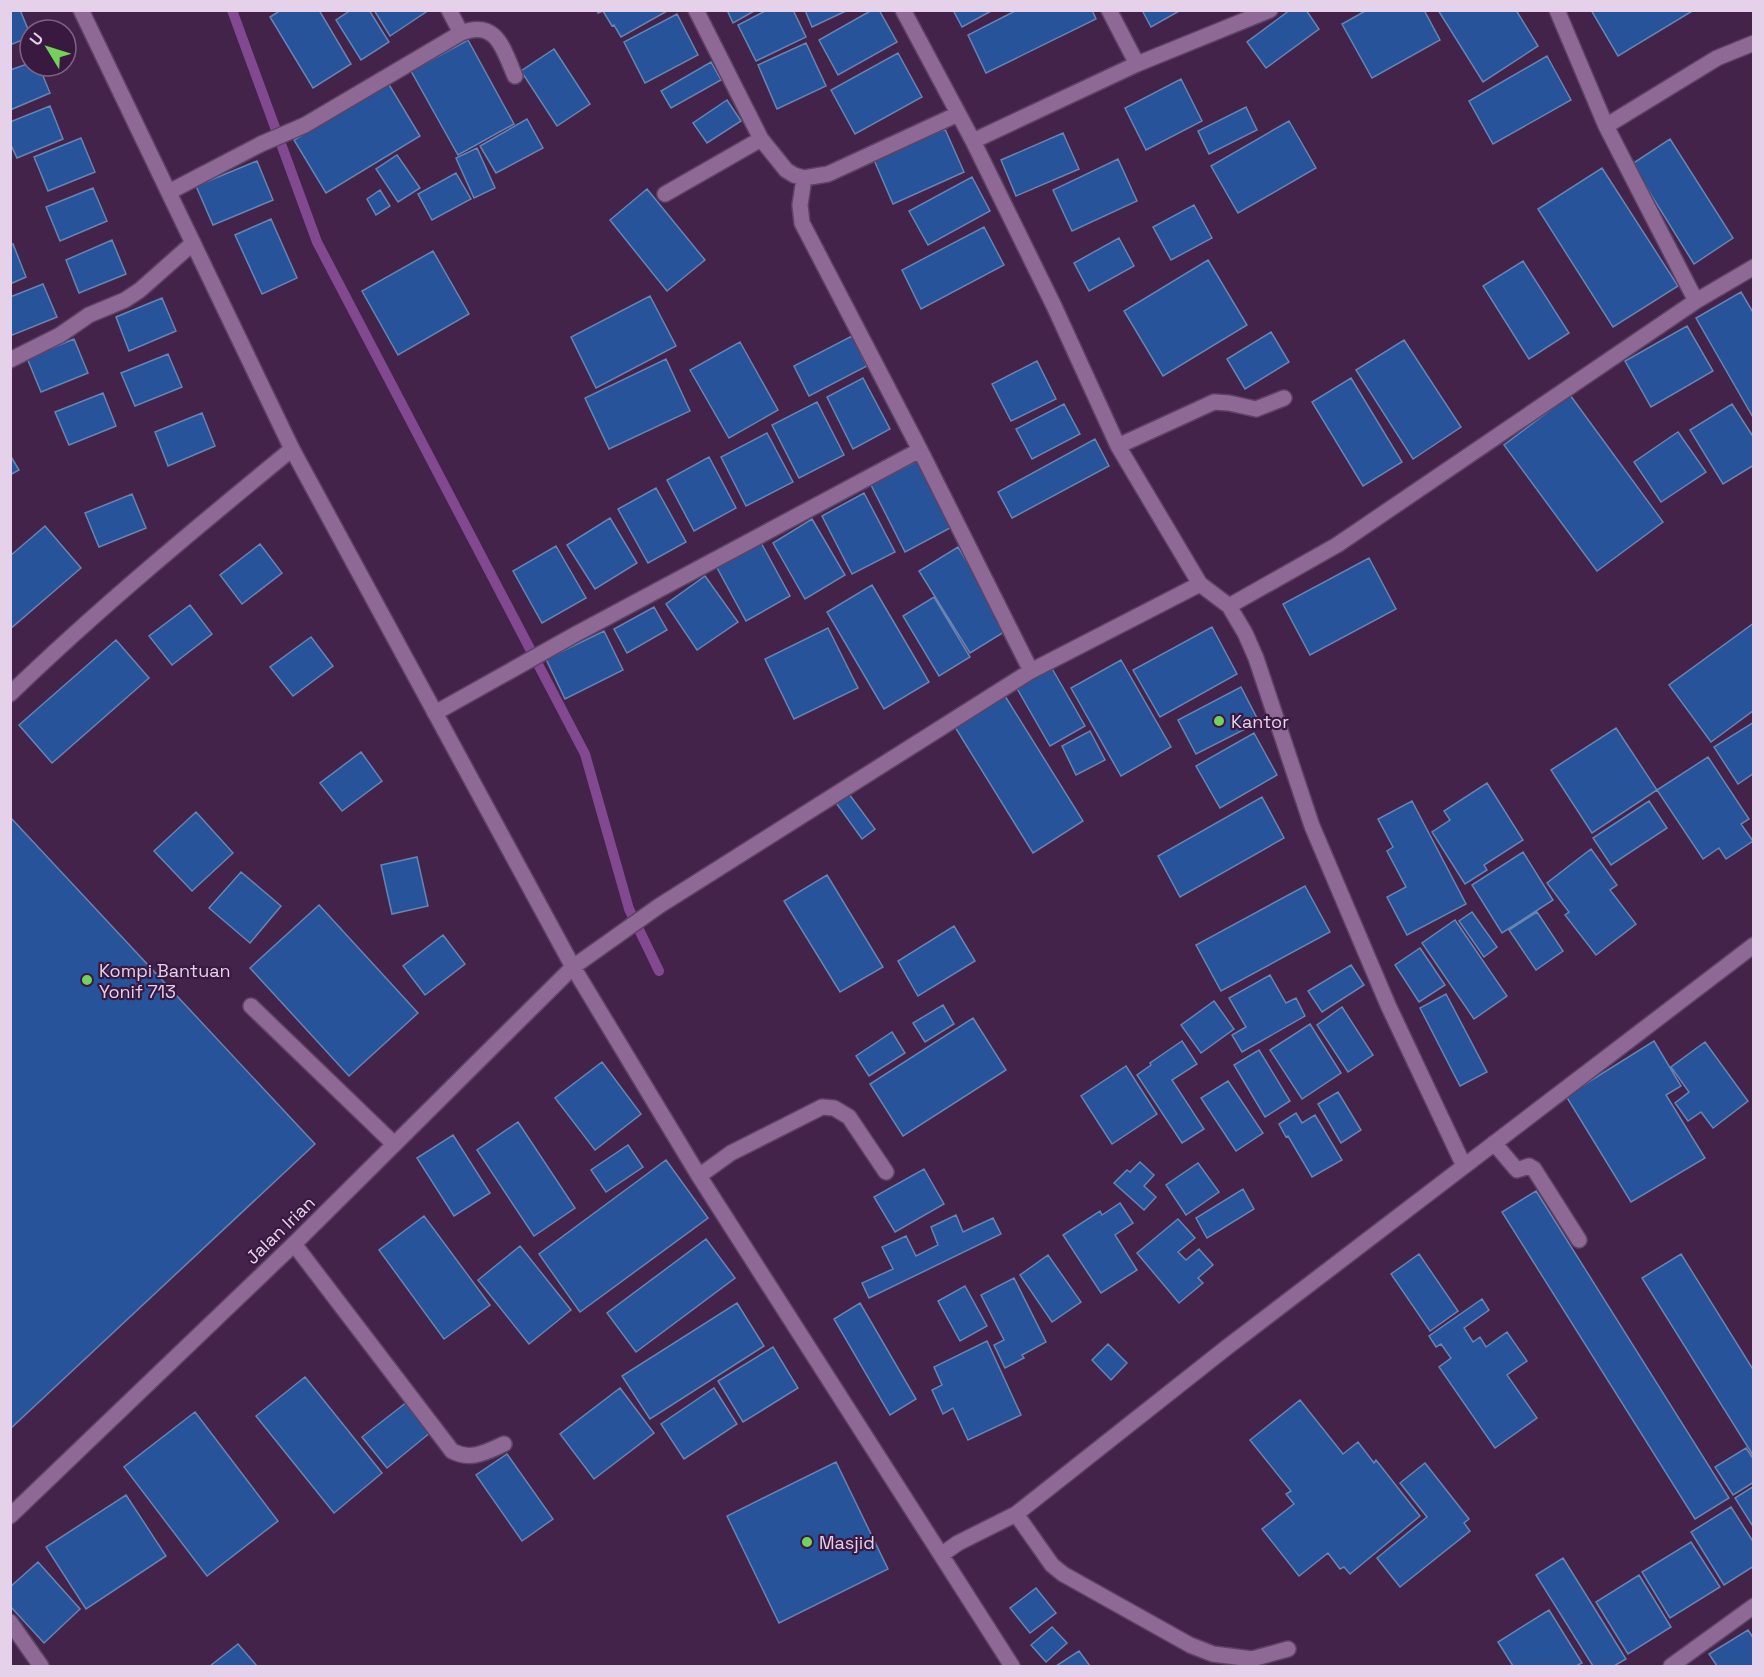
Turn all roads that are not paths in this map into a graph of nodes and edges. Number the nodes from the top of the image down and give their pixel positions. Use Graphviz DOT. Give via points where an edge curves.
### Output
graph roads {
  1 [pos="81,10"];
  2 [pos="449,10"];
  3 [pos="696,10"];
  4 [pos="903,10"];
  5 [pos="1109,10"];
  6 [pos="1270,10"];
  7 [pos="1557,10"];
  8 [pos="461,33"];
  9 [pos="1754,43"];
  10 [pos="1137,64"];
  11 [pos="515,76"];
  12 [pos="958,114"];
  13 [pos="1606,126"];
  14 [pos="760,139"];
  15 [pos="973,141"];
  16 [pos="804,178"];
  17 [pos="169,192"];
  18 [pos="665,194"];
  19 [pos="193,243"];
  20 [pos="1754,267"];
  21 [pos="1696,301"];
  22 [pos="10,360"];
  23 [pos="1284,398"];
  24 [pos="1118,446"];
  25 [pos="292,449"];
  26 [pos="920,450"];
  27 [pos="1200,584"];
  28 [pos="1229,606"];
  29 [pos="1031,671"];
  30 [pos="10,694"];
  31 [pos="435,713"];
  32 [pos="1754,945"];
  33 [pos="573,967"];
  34 [pos="251,1006"];
  35 [pos="1494,1143"];
  36 [pos="394,1144"];
  37 [pos="1464,1166"];
  38 [pos="886,1172"];
  39 [pos="699,1176"];
  40 [pos="1579,1240"];
  41 [pos="294,1244"];
  42 [pos="504,1444"];
  43 [pos="11,1516"];
  44 [pos="1010,1517"];
  45 [pos="941,1555"];
  46 [pos="1754,1606"];
  47 [pos="10,1622"];
  48 [pos="1288,1649"];
  49 [pos="41,1666"];
  50 [pos="1012,1666"];
  51 [pos="1671,1666"];
  1 -- 17 [label="street"];
  2 -- 8 [label="street"];
  3 -- 14 [label="street"];
  4 -- 12 [label="street"];
  5 -- 10 [label="street"];
  6 -- 10 [label="street"];
  7 -- 13 [label="street"];
  8 -- 11 [label="street" via="473,28 492,33"];
  8 -- 17 [label="street" via="305,125"];
  9 -- 13 [label="street" via="1717,58"];
  10 -- 15 [label="street"];
  12 -- 15 [label="street"];
  12 -- 16 [label="street" via="828,174"];
  13 -- 21 [label="street"];
  14 -- 16 [label="street" via="786,170"];
  14 -- 18 [label="street"];
  15 -- 24 [label="street"];
  16 -- 26 [label="street" via="802,223"];
  17 -- 19 [label="street"];
  19 -- 22 [label="street" via="125,300 88,315 60,335"];
  19 -- 25 [label="street"];
  20 -- 21 [label="street"];
  21 -- 28 [label="street" via="1337,545"];
  23 -- 24 [label="street" via="1256,409 1214,402"];
  24 -- 27 [label="street"];
  25 -- 30 [label="street"];
  25 -- 31 [label="street"];
  26 -- 29 [label="street"];
  26 -- 31 [label="street"];
  27 -- 28 [label="street"];
  27 -- 29 [label="street, Jalan Irian"];
  28 -- 37 [label="street" via="1256,658 1317,836 1388,1005"];
  29 -- 33 [label="street, Jalan Irian" via="659,906"];
  31 -- 33 [label="street"];
  32 -- 35 [label="street"];
  33 -- 36 [label="street, Jalan Irian"];
  33 -- 39 [label="street"];
  34 -- 36 [label="street"];
  35 -- 37 [label="street"];
  35 -- 40 [label="street" via="1517,1170 1532,1167"];
  36 -- 41 [label="street, Jalan Irian"];
  37 -- 44 [label="street"];
  38 -- 39 [label="street" via="849,1117 834,1108 822,1107 731,1153"];
  39 -- 45 [label="street"];
  41 -- 42 [label="street" via="452,1450 469,1456"];
  41 -- 43 [label="street, Jalan Irian"];
  44 -- 45 [label="street"];
  44 -- 48 [label="street" via="1063,1574 1190,1645 1213,1654 1252,1659"];
  45 -- 50 [label="street"];
  46 -- 51 [label="street"];
  47 -- 49 [label="street"];
}
